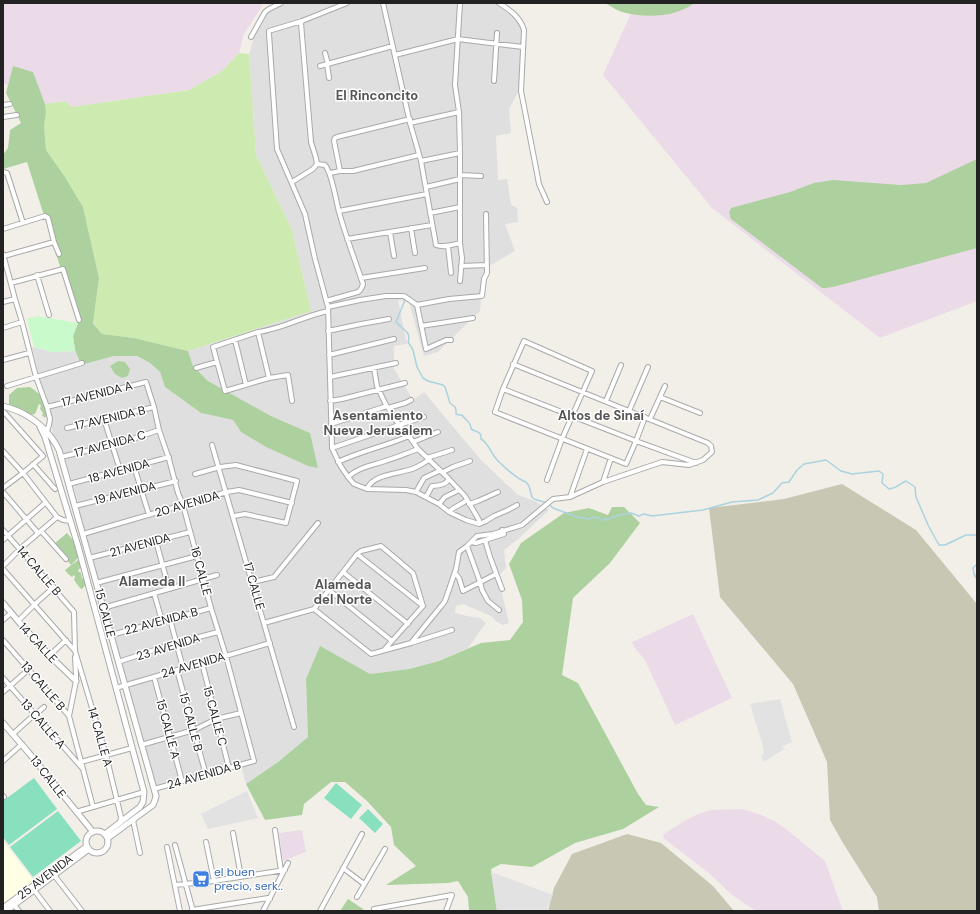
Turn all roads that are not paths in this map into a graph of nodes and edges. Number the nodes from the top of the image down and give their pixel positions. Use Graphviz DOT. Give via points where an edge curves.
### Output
graph roads {
  1 [pos="281,3"];
  2 [pos="347,3"];
  3 [pos="383,3"];
  4 [pos="460,3"];
  5 [pos="499,3"];
  6 [pos="302,21"];
  7 [pos="497,33"];
  8 [pos="251,37"];
  9 [pos="458,39"];
  10 [pos="496,44"];
  11 [pos="393,46"];
  12 [pos="523,47"];
  13 [pos="325,54"];
  14 [pos="395,55"];
  15 [pos="327,64"];
  16 [pos="320,66"];
  17 [pos="329,78"];
  18 [pos="494,81"];
  19 [pos="10,104"];
  20 [pos="3,105"];
  21 [pos="459,112"];
  22 [pos="17,115"];
  23 [pos="3,117"];
  24 [pos="410,121"];
  25 [pos="460,153"];
  26 [pos="419,155"];
  27 [pos="421,161"];
  28 [pos="317,164"];
  29 [pos="340,171"];
  30 [pos="3,172"];
  31 [pos="330,173"];
  32 [pos="481,176"];
  33 [pos="460,177"];
  34 [pos="292,182"];
  35 [pos="426,186"];
  36 [pos="427,194"];
  37 [pos="547,202"];
  38 [pos="460,206"];
  39 [pos="339,211"];
  40 [pos="430,213"];
  41 [pos="486,214"];
  42 [pos="23,223"];
  43 [pos="432,225"];
  44 [pos="411,228"];
  45 [pos="3,229"];
  46 [pos="390,232"];
  47 [pos="347,239"];
  48 [pos="54,242"];
  49 [pos="460,243"];
  50 [pos="448,246"];
  51 [pos="415,253"];
  52 [pos="59,254"];
  53 [pos="3,255"];
  54 [pos="394,256"];
  55 [pos="487,265"];
  56 [pos="461,266"];
  57 [pos="425,268"];
  58 [pos="8,273"];
  59 [pos="451,273"];
  60 [pos="3,274"];
  61 [pos="37,276"];
  62 [pos="361,278"];
  63 [pos="460,281"];
  64 [pos="11,283"];
  65 [pos="15,299"];
  66 [pos="326,301"];
  67 [pos="3,302"];
  68 [pos="417,305"];
  69 [pos="328,309"];
  70 [pos="49,315"];
  71 [pos="473,318"];
  72 [pos="389,319"];
  73 [pos="79,320"];
  74 [pos="22,322"];
  75 [pos="421,326"];
  76 [pos="3,328"];
  77 [pos="328,331"];
  78 [pos="258,332"];
  79 [pos="235,340"];
  80 [pos="394,340"];
  81 [pos="451,340"];
  82 [pos="29,353"];
  83 [pos="329,355"];
  84 [pos="3,360"];
  85 [pos="217,362"];
  86 [pos="82,363"];
  87 [pos="396,363"];
  88 [pos="514,364"];
  89 [pos="621,365"];
  90 [pos="648,367"];
  91 [pos="196,368"];
  92 [pos="374,368"];
  93 [pos="36,377"];
  94 [pos="269,378"];
  95 [pos="330,378"];
  96 [pos="146,382"];
  97 [pos="405,383"];
  98 [pos="246,385"];
  99 [pos="7,386"];
  100 [pos="665,386"];
  101 [pos="503,389"];
  102 [pos="379,390"];
  103 [pos="583,392"];
  104 [pos="660,397"];
  105 [pos="411,400"];
  106 [pos="292,401"];
  107 [pos="330,401"];
  108 [pos="606,402"];
  109 [pos="3,406"];
  110 [pos="47,407"];
  111 [pos="154,407"];
  112 [pos="387,407"];
  113 [pos="629,411"];
  114 [pos="3,412"];
  115 [pos="700,413"];
  116 [pos="572,416"];
  117 [pos="424,417"];
  118 [pos="645,417"];
  119 [pos="104,419"];
  120 [pos="650,420"];
  121 [pos="331,424"];
  122 [pos="399,425"];
  123 [pos="66,428"];
  124 [pos="159,430"];
  125 [pos="438,432"];
  126 [pos="46,434"];
  127 [pos="409,436"];
  128 [pos="562,439"];
  129 [pos="636,441"];
  130 [pos="413,442"];
  131 [pos="112,445"];
  132 [pos="212,445"];
  133 [pos="332,448"];
  134 [pos="418,449"];
  135 [pos="587,449"];
  136 [pos="452,450"];
  137 [pos="3,451"];
  138 [pos="61,457"];
  139 [pos="169,457"];
  140 [pos="611,458"];
  141 [pos="428,459"];
  142 [pos="470,461"];
  143 [pos="338,462"];
  144 [pos="696,463"];
  145 [pos="33,464"];
  146 [pos="134,466"];
  147 [pos="220,467"];
  148 [pos="120,470"];
  149 [pos="441,471"];
  150 [pos="23,473"];
  151 [pos="194,474"];
  152 [pos="348,478"];
  153 [pos="449,479"];
  154 [pos="547,480"];
  155 [pos="176,481"];
  156 [pos="603,482"];
  157 [pos="69,484"];
  158 [pos="3,488"];
  159 [pos="55,489"];
  160 [pos="367,489"];
  161 [pos="141,490"];
  162 [pos="459,490"];
  163 [pos="3,492"];
  164 [pos="227,492"];
  165 [pos="416,492"];
  166 [pos="498,492"];
  167 [pos="426,497"];
  168 [pos="570,497"];
  169 [pos="45,502"];
  170 [pos="468,502"];
  171 [pos="292,503"];
  172 [pos="439,504"];
  173 [pos="183,505"];
  174 [pos="517,505"];
  175 [pos="75,506"];
  176 [pos="449,512"];
  177 [pos="149,515"];
  178 [pos="234,516"];
  179 [pos="57,517"];
  180 [pos="26,519"];
  181 [pos="70,522"];
  182 [pos="318,523"];
  183 [pos="479,524"];
  184 [pos="3,530"];
  185 [pos="502,530"];
  186 [pos="40,532"];
  187 [pos="190,532"];
  188 [pos="83,534"];
  189 [pos="8,536"];
  190 [pos="3,540"];
  191 [pos="485,540"];
  192 [pos="156,541"];
  193 [pos="471,541"];
  194 [pos="467,546"];
  195 [pos="20,550"];
  196 [pos="357,554"];
  197 [pos="197,556"];
  198 [pos="90,558"];
  199 [pos="66,559"];
  200 [pos="162,565"];
  201 [pos="4,570"];
  202 [pos="343,572"];
  203 [pos="455,573"];
  204 [pos="496,574"];
  205 [pos="217,576"];
  206 [pos="203,579"];
  207 [pos="253,582"];
  208 [pos="480,582"];
  209 [pos="96,583"];
  210 [pos="54,587"];
  211 [pos="169,589"];
  212 [pos="502,589"];
  213 [pos="328,590"];
  214 [pos="154,593"];
  215 [pos="3,603"];
  216 [pos="35,604"];
  217 [pos="423,606"];
  218 [pos="103,608"];
  219 [pos="211,608"];
  220 [pos="314,609"];
  221 [pos="499,610"];
  222 [pos="74,612"];
  223 [pos="11,613"];
  224 [pos="170,619"];
  225 [pos="3,620"];
  226 [pos="18,621"];
  227 [pos="162,621"];
  228 [pos="264,623"];
  229 [pos="408,624"];
  230 [pos="452,630"];
  231 [pos="218,632"];
  232 [pos="111,635"];
  233 [pos="3,640"];
  234 [pos="66,640"];
  235 [pos="392,641"];
  236 [pos="176,643"];
  237 [pos="270,643"];
  238 [pos="411,643"];
  239 [pos="384,650"];
  240 [pos="75,651"];
  241 [pos="50,655"];
  242 [pos="226,656"];
  243 [pos="118,662"];
  244 [pos="202,663"];
  245 [pos="183,668"];
  246 [pos="28,670"];
  247 [pos="177,670"];
  248 [pos="154,677"];
  249 [pos="3,678"];
  250 [pos="76,681"];
  251 [pos="125,685"];
  252 [pos="10,686"];
  253 [pos="116,688"];
  254 [pos="3,692"];
  255 [pos="44,707"];
  256 [pos="241,713"];
  257 [pos="35,715"];
  258 [pos="69,716"];
  259 [pos="216,719"];
  260 [pos="4,725"];
  261 [pos="294,727"];
  262 [pos="194,730"];
  263 [pos="13,734"];
  264 [pos="170,737"];
  265 [pos="22,744"];
  266 [pos="141,745"];
  267 [pos="132,748"];
  268 [pos="106,755"];
  269 [pos="3,761"];
  270 [pos="254,761"];
  271 [pos="81,762"];
  272 [pos="229,768"];
  273 [pos="83,769"];
  274 [pos="206,775"];
  275 [pos="182,781"];
  276 [pos="154,789"];
  277 [pos="144,795"];
  278 [pos="117,800"];
  279 [pos="93,807"];
  280 [pos="76,812"];
  281 [pos="133,820"];
  282 [pos="120,823"];
  283 [pos="275,830"];
  284 [pos="93,832"];
  285 [pos="233,833"];
  286 [pos="362,834"];
  287 [pos="107,836"];
  288 [pos="206,842"];
  289 [pos="175,845"];
  290 [pos="88,847"];
  291 [pos="167,847"];
  292 [pos="385,849"];
  293 [pos="140,853"];
  294 [pos="288,863"];
  295 [pos="343,868"];
  296 [pos="283,870"];
  297 [pos="54,875"];
  298 [pos="241,876"];
  299 [pos="214,881"];
  300 [pos="186,884"];
  301 [pos="364,884"];
  302 [pos="175,885"];
  303 [pos="34,890"];
  304 [pos="357,897"];
  305 [pos="270,899"];
  306 [pos="14,905"];
  307 [pos="3,908"];
  308 [pos="374,909"];
  309 [pos="192,910"];
  310 [pos="6,911"];
  311 [pos="19,911"];
  312 [pos="50,911"];
  313 [pos="82,911"];
  314 [pos="180,911"];
  315 [pos="263,911"];
  316 [pos="320,911"];
  317 [pos="446,911"];
  1 -- 8 [label="street" via="265,12"];
  2 -- 6 [label="street"];
  3 -- 11 [label="street"];
  4 -- 9 [label="street"];
  5 -- 12 [label="street" via="522,23"];
  6 -- 28 [label="street" via="310,142"];
  6 -- 34 [label="street" via="272,30 269,34 277,148"];
  7 -- 10 [label="street"];
  9 -- 10 [label="street"];
  9 -- 14 [label="street"];
  9 -- 21 [label="street" via="455,85"];
  10 -- 12 [label="street"];
  10 -- 18 [label="street"];
  11 -- 14 [label="street"];
  11 -- 15 [label="street"];
  12 -- 37 [label="street" via="521,91 539,184"];
  13 -- 15 [label="street"];
  14 -- 24 [label="street"];
  15 -- 16 [label="street"];
  15 -- 17 [label="street"];
  19 -- 20 [label="street"];
  21 -- 24 [label="street"];
  21 -- 25 [label="street"];
  22 -- 23 [label="street"];
  24 -- 26 [label="street"];
  24 -- 29 [label="street" via="335,138"];
  25 -- 27 [label="street"];
  25 -- 33 [label="street"];
  26 -- 27 [label="street"];
  26 -- 29 [label="street" via="353,171"];
  27 -- 35 [label="street"];
  28 -- 31 [label="street" via="325,165"];
  28 -- 34 [label="street"];
  29 -- 31 [label="street"];
  30 -- 42 [label="street" via="7,173"];
  31 -- 39 [label="street"];
  32 -- 33 [label="street"];
  33 -- 35 [label="street"];
  33 -- 38 [label="street"];
  34 -- 66 [label="street" via="307,221"];
  35 -- 36 [label="street"];
  36 -- 39 [label="street"];
  36 -- 40 [label="street"];
  38 -- 40 [label="street"];
  38 -- 49 [label="street"];
  39 -- 47 [label="street"];
  40 -- 43 [label="street"];
  41 -- 55 [label="street"];
  42 -- 45 [label="street"];
  42 -- 48 [label="street" via="45,216 48,218"];
  43 -- 44 [label="street"];
  43 -- 50 [label="street" via="436,245"];
  44 -- 46 [label="street"];
  44 -- 51 [label="street"];
  46 -- 47 [label="street"];
  46 -- 54 [label="street"];
  47 -- 62 [label="street"];
  48 -- 52 [label="street"];
  48 -- 53 [label="street"];
  49 -- 50 [label="street"];
  49 -- 56 [label="street"];
  50 -- 59 [label="street"];
  53 -- 58 [label="street, 15 CALLE"];
  55 -- 56 [label="street"];
  55 -- 68 [label="street" via="482,296"];
  56 -- 63 [label="street"];
  57 -- 62 [label="street"];
  58 -- 60 [label="street"];
  58 -- 64 [label="street, 15 CALLE"];
  61 -- 64 [label="street"];
  61 -- 70 [label="street"];
  61 -- 73 [label="street" via="63,269"];
  62 -- 66 [label="street" via="363,284 358,292"];
  64 -- 65 [label="street, 15 CALLE"];
  65 -- 67 [label="street"];
  65 -- 74 [label="street, 15 CALLE"];
  66 -- 69 [label="street"];
  68 -- 69 [label="street" via="404,296 386,296"];
  68 -- 75 [label="street"];
  69 -- 77 [label="street"];
  69 -- 78 [label="street" via="292,323"];
  71 -- 75 [label="street"];
  72 -- 77 [label="street"];
  74 -- 76 [label="street"];
  74 -- 82 [label="street, 15 CALLE"];
  75 -- 81 [label="street" via="426,349"];
  77 -- 83 [label="street"];
  78 -- 79 [label="street"];
  78 -- 94 [label="street"];
  79 -- 85 [label="street" via="213,347"];
  79 -- 98 [label="street"];
  80 -- 83 [label="street"];
  82 -- 84 [label="street"];
  82 -- 93 [label="street, 15 CALLE"];
  83 -- 95 [label="street"];
  85 -- 91 [label="street"];
  85 -- 98 [label="street" via="225,391"];
  86 -- 93 [label="street"];
  87 -- 92 [label="street"];
  88 -- 101 [label="street"];
  88 -- 103 [label="street"];
  88 -- 103 [label="street" via="524,341 592,371"];
  89 -- 108 [label="street"];
  90 -- 113 [label="street"];
  92 -- 95 [label="street"];
  92 -- 102 [label="street"];
  93 -- 99 [label="street"];
  93 -- 110 [label="street, 15 CALLE"];
  94 -- 98 [label="street"];
  94 -- 106 [label="street" via="288,375"];
  95 -- 107 [label="street"];
  96 -- 110 [label="street, 17 AVENIDA A"];
  96 -- 111 [label="street, 16 CALLE"];
  97 -- 102 [label="street"];
  100 -- 104 [label="street"];
  101 -- 116 [label="street"];
  101 -- 128 [label="street" via="495,412"];
  102 -- 107 [label="street"];
  102 -- 112 [label="street"];
  103 -- 108 [label="street"];
  103 -- 116 [label="street"];
  104 -- 115 [label="street"];
  104 -- 120 [label="street"];
  105 -- 112 [label="street"];
  107 -- 121 [label="street"];
  108 -- 113 [label="street"];
  109 -- 126 [label="street" via="24,414 37,423"];
  110 -- 126 [label="street, 15 CALLE" via="50,419"];
  111 -- 119 [label="street, 17 AVENIDA B"];
  111 -- 124 [label="street, 16 CALLE"];
  112 -- 121 [label="street"];
  112 -- 122 [label="street"];
  113 -- 118 [label="street"];
  114 -- 145 [label="street" via="43,456"];
  116 -- 128 [label="street"];
  116 -- 129 [label="street"];
  117 -- 122 [label="street"];
  118 -- 120 [label="street"];
  118 -- 129 [label="street"];
  119 -- 123 [label="street, 17 AVENIDA B"];
  119 -- 131 [label="street"];
  120 -- 144 [label="street" via="708,443 712,452"];
  121 -- 133 [label="street"];
  122 -- 127 [label="street"];
  122 -- 133 [label="street"];
  124 -- 131 [label="street, 17 AVENIDA C"];
  124 -- 139 [label="street, 16 CALLE"];
  125 -- 130 [label="street"];
  126 -- 138 [label="street, 15 CALLE" via="54,439"];
  126 -- 181 [label="street, 15 CALLE"];
  127 -- 130 [label="street"];
  127 -- 143 [label="street"];
  128 -- 135 [label="street"];
  128 -- 154 [label="street"];
  129 -- 140 [label="street" via="626,464"];
  129 -- 144 [label="street"];
  130 -- 134 [label="street"];
  131 -- 138 [label="street, 17 AVENIDA C"];
  131 -- 148 [label="street"];
  132 -- 147 [label="street, 17 CALLE"];
  133 -- 143 [label="street"];
  134 -- 141 [label="street"];
  134 -- 152 [label="street" via="362,468"];
  135 -- 140 [label="street"];
  135 -- 168 [label="street"];
  136 -- 141 [label="street"];
  137 -- 150 [label="street"];
  138 -- 157 [label="street, 15 CALLE"];
  139 -- 146 [label="street, 18 AVENIDA"];
  139 -- 155 [label="street, 16 CALLE"];
  140 -- 156 [label="street"];
  141 -- 149 [label="street"];
  141 -- 160 [label="street" via="413,468 374,480"];
  142 -- 149 [label="street"];
  143 -- 152 [label="street"];
  144 -- 156 [label="street" via="690,465 662,462"];
  145 -- 150 [label="street"];
  145 -- 159 [label="street"];
  146 -- 148 [label="street, 18 AVENIDA"];
  146 -- 161 [label="street"];
  147 -- 151 [label="street"];
  147 -- 164 [label="street, 17 CALLE"];
  147 -- 171 [label="street" via="236,465 297,481"];
  148 -- 157 [label="street, 18 AVENIDA"];
  149 -- 153 [label="street"];
  149 -- 165 [label="street" via="424,478"];
  150 -- 158 [label="street"];
  150 -- 169 [label="street"];
  152 -- 160 [label="street" via="354,484"];
  153 -- 162 [label="street"];
  153 -- 167 [label="street" via="444,484 432,486"];
  155 -- 161 [label="street, 19 AVENIDA"];
  155 -- 173 [label="street, 16 CALLE"];
  156 -- 168 [label="street"];
  157 -- 175 [label="street, 15 CALLE"];
  160 -- 165 [label="street"];
  161 -- 175 [label="street, 19 AVENIDA"];
  161 -- 177 [label="street"];
  162 -- 170 [label="street"];
  162 -- 172 [label="street" via="445,497"];
  163 -- 180 [label="street"];
  164 -- 171 [label="street, 20 AVENIDA" via="239,490"];
  164 -- 173 [label="street, 20 AVENIDA"];
  164 -- 178 [label="street, 17 CALLE"];
  165 -- 167 [label="street"];
  166 -- 170 [label="street" via="478,501"];
  167 -- 172 [label="street"];
  168 -- 185 [label="street" via="553,499 522,525"];
  169 -- 179 [label="street"];
  169 -- 180 [label="street"];
  170 -- 176 [label="street"];
  170 -- 183 [label="street"];
  171 -- 178 [label="street" via="286,523 244,514"];
  172 -- 176 [label="street"];
  173 -- 177 [label="street, 20 AVENIDA"];
  173 -- 187 [label="street, 16 CALLE"];
  174 -- 183 [label="street"];
  175 -- 188 [label="street, 15 CALLE"];
  176 -- 183 [label="street"];
  177 -- 188 [label="street, 20 AVENIDA"];
  178 -- 207 [label="street, 17 CALLE"];
  179 -- 181 [label="street"];
  179 -- 186 [label="street"];
  180 -- 186 [label="street"];
  180 -- 189 [label="street"];
  181 -- 253 [label="street, 15 CALLE"];
  182 -- 207 [label="street" via="274,577"];
  184 -- 189 [label="street, 14 CALLE B"];
  185 -- 191 [label="street" via="504,534"];
  185 -- 193 [label="street" via="477,536"];
  186 -- 195 [label="street"];
  186 -- 199 [label="street"];
  187 -- 192 [label="street, 21 AVENIDA"];
  187 -- 197 [label="street, 16 CALLE"];
  188 -- 198 [label="street, 15 CALLE"];
  189 -- 190 [label="street"];
  189 -- 195 [label="street, 14 CALLE B"];
  191 -- 193 [label="street" via="476,543"];
  191 -- 204 [label="street"];
  192 -- 198 [label="street, 21 AVENIDA"];
  192 -- 200 [label="street"];
  193 -- 194 [label="street"];
  194 -- 203 [label="street" via="459,552"];
  194 -- 208 [label="street"];
  195 -- 201 [label="street"];
  195 -- 210 [label="street, 14 CALLE B"];
  196 -- 202 [label="street"];
  196 -- 217 [label="street"];
  196 -- 217 [label="street" via="381,546 413,573"];
  197 -- 200 [label="street"];
  197 -- 206 [label="street, 16 CALLE"];
  198 -- 209 [label="street, 15 CALLE"];
  200 -- 209 [label="street"];
  200 -- 211 [label="street"];
  201 -- 216 [label="street, 14 CALLE A"];
  202 -- 213 [label="street"];
  202 -- 229 [label="street"];
  203 -- 208 [label="street" via="463,591"];
  203 -- 238 [label="street" via="442,605"];
  204 -- 208 [label="street"];
  204 -- 212 [label="street"];
  205 -- 206 [label="street"];
  206 -- 211 [label="street"];
  206 -- 219 [label="street, 16 CALLE"];
  207 -- 228 [label="street, 17 CALLE"];
  208 -- 221 [label="street" via="488,601"];
  209 -- 218 [label="street, 15 CALLE"];
  210 -- 216 [label="street"];
  210 -- 222 [label="street, 14 CALLE B"];
  211 -- 214 [label="street"];
  213 -- 220 [label="street"];
  213 -- 235 [label="street"];
  214 -- 218 [label="street"];
  214 -- 227 [label="street"];
  215 -- 223 [label="street, 14 CALLE"];
  216 -- 226 [label="street"];
  216 -- 234 [label="street, 14 CALLE A"];
  217 -- 229 [label="street"];
  218 -- 232 [label="street, 15 CALLE"];
  219 -- 224 [label="street, 22 AVENIDA B"];
  219 -- 231 [label="street, 16 CALLE"];
  220 -- 228 [label="street"];
  220 -- 239 [label="street" via="371,654"];
  222 -- 240 [label="street, 14 CALLE A"];
  223 -- 225 [label="street"];
  223 -- 226 [label="street, 14 CALLE"];
  224 -- 227 [label="street, 22 AVENIDA B"];
  224 -- 236 [label="street"];
  226 -- 241 [label="street, 14 CALLE"];
  227 -- 232 [label="street, 22 AVENIDA B"];
  228 -- 237 [label="street, 17 CALLE"];
  229 -- 235 [label="street"];
  230 -- 238 [label="street"];
  231 -- 236 [label="street, 23 AVENIDA"];
  231 -- 242 [label="street, 16 CALLE"];
  232 -- 243 [label="street, 15 CALLE"];
  233 -- 246 [label="street, 13 CALLE B"];
  234 -- 240 [label="street, 14 CALLE A"];
  234 -- 241 [label="street"];
  235 -- 239 [label="street"];
  236 -- 243 [label="street, 23 AVENIDA"];
  236 -- 245 [label="street"];
  237 -- 242 [label="street, 24 AVENIDA"];
  237 -- 261 [label="street, 17 CALLE"];
  238 -- 239 [label="street"];
  240 -- 250 [label="street"];
  240 -- 268 [label="street, 14 CALLE A"];
  241 -- 250 [label="street, 14 CALLE"];
  242 -- 244 [label="street, 24 AVENIDA"];
  242 -- 256 [label="street, 16 CALLE"];
  243 -- 251 [label="street, 15 CALLE"];
  244 -- 245 [label="street, 24 AVENIDA"];
  244 -- 259 [label="street, 15 CALLE C"];
  245 -- 247 [label="street, 24 AVENIDA"];
  246 -- 252 [label="street"];
  246 -- 258 [label="street, 13 CALLE B"];
  247 -- 248 [label="street, 24 AVENIDA"];
  247 -- 262 [label="street, 15 CALLE B"];
  248 -- 251 [label="street, 24 AVENIDA"];
  248 -- 264 [label="street, 15 CALLE A"];
  249 -- 252 [label="street, 13 CALLE A"];
  250 -- 258 [label="street"];
  251 -- 253 [label="street, 24 AVENIDA"];
  251 -- 266 [label="street, 15 CALLE"];
  252 -- 254 [label="street"];
  252 -- 257 [label="street, 13 CALLE A"];
  253 -- 267 [label="street, 15 CALLE"];
  255 -- 257 [label="street"];
  256 -- 259 [label="street"];
  256 -- 270 [label="street, 16 CALLE"];
  257 -- 263 [label="street"];
  257 -- 273 [label="street, 13 CALLE A"];
  258 -- 271 [label="street, 13 CALLE B"];
  259 -- 262 [label="street"];
  259 -- 272 [label="street, 15 CALLE C"];
  260 -- 263 [label="street, 13 CALLE"];
  262 -- 264 [label="street"];
  262 -- 274 [label="street, 15 CALLE B"];
  263 -- 265 [label="street, 13 CALLE"];
  264 -- 266 [label="street"];
  264 -- 275 [label="street, 15 CALLE A"];
  265 -- 269 [label="street"];
  265 -- 280 [label="street, 13 CALLE"];
  266 -- 276 [label="street, 15 CALLE"];
  267 -- 268 [label="street"];
  267 -- 277 [label="street, 15 CALLE"];
  268 -- 271 [label="street"];
  268 -- 278 [label="street, 14 CALLE A"];
  270 -- 272 [label="street, 24 AVENIDA B"];
  271 -- 273 [label="street, 13 CALLE B"];
  272 -- 274 [label="street, 24 AVENIDA B"];
  273 -- 279 [label="street, 13 CALLE B"];
  274 -- 275 [label="street, 24 AVENIDA B"];
  275 -- 276 [label="street, 24 AVENIDA B"];
  276 -- 281 [label="street, 15 CALLE" via="156,796 153,805"];
  277 -- 278 [label="street"];
  277 -- 282 [label="street" via="140,807"];
  278 -- 279 [label="street"];
  278 -- 282 [label="street, 14 CALLE A"];
  279 -- 280 [label="street"];
  280 -- 284 [label="street, 13 CALLE"];
  281 -- 287 [label="street"];
  281 -- 293 [label="street"];
  282 -- 287 [label="street"];
  283 -- 296 [label="street"];
  284 -- 287 [label="street" via="98,830"];
  284 -- 290 [label="street" via="87,838"];
  285 -- 298 [label="street"];
  286 -- 295 [label="street"];
  287 -- 290 [label="street" via="108,847 103,852 96,853"];
  288 -- 299 [label="street"];
  289 -- 300 [label="street"];
  290 -- 297 [label="street, 25 AVENIDA"];
  290 -- 307 [label="street, 25 AVENIDA"];
  291 -- 302 [label="street"];
  292 -- 301 [label="street"];
  294 -- 296 [label="street"];
  295 -- 301 [label="street"];
  295 -- 316 [label="street"];
  296 -- 298 [label="street"];
  296 -- 305 [label="street"];
  297 -- 303 [label="street, 25 AVENIDA"];
  297 -- 313 [label="street"];
  298 -- 299 [label="street"];
  299 -- 300 [label="street"];
  300 -- 302 [label="street"];
  300 -- 309 [label="street"];
  301 -- 304 [label="street"];
  302 -- 314 [label="street"];
  303 -- 306 [label="street, 25 AVENIDA"];
  303 -- 312 [label="street"];
  305 -- 309 [label="street"];
  305 -- 315 [label="street"];
  306 -- 310 [label="street, 25 AVENIDA"];
  306 -- 311 [label="street"];
  308 -- 317 [label="street" via="452,895"];
}
